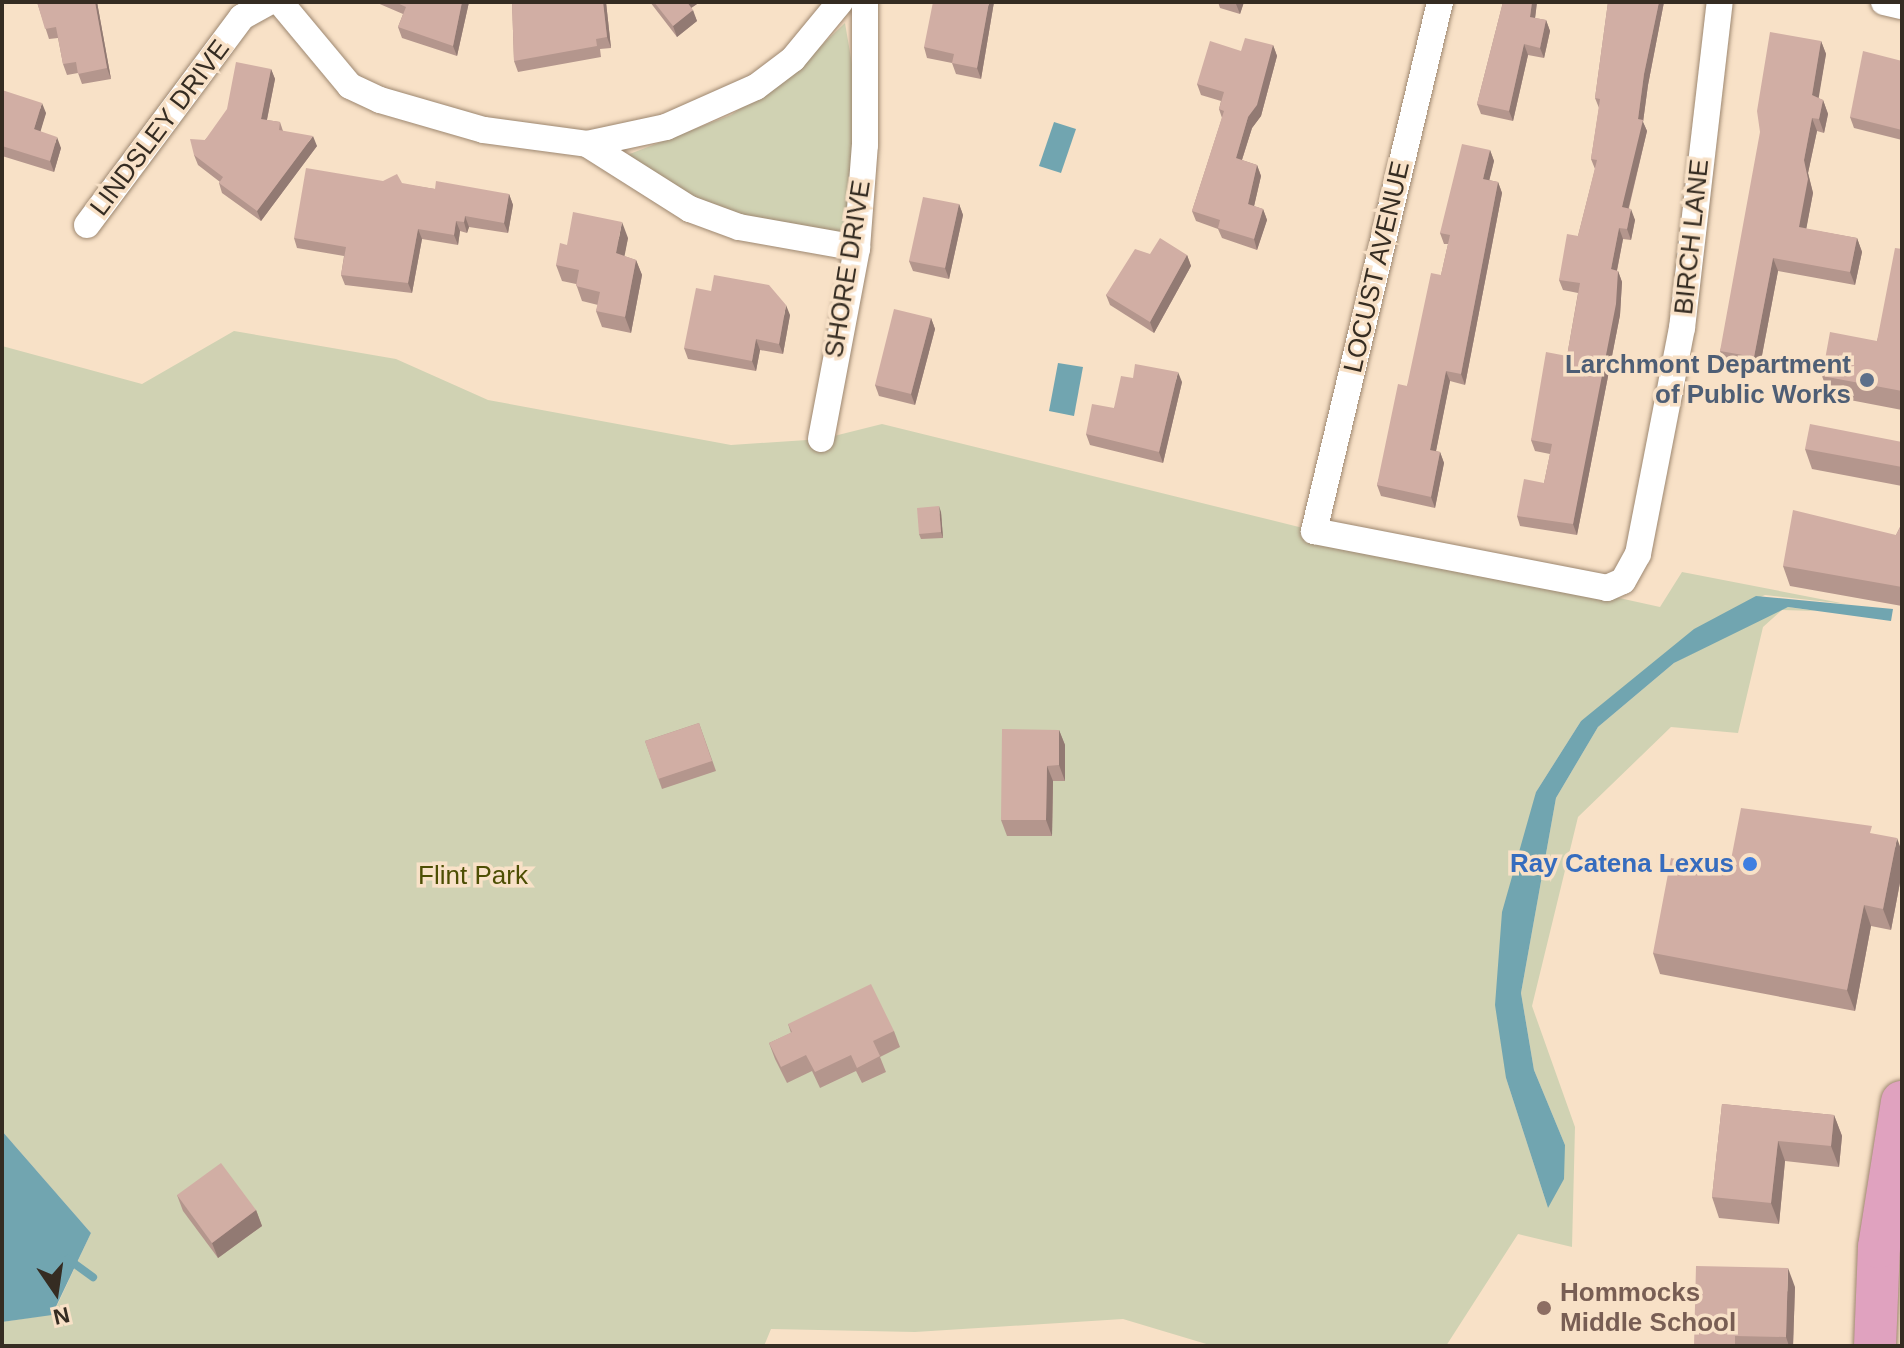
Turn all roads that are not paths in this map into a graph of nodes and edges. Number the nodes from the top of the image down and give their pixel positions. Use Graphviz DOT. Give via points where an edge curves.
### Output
graph roads {
  1 [pos="269,2"];
  2 [pos="280,2"];
  3 [pos="840,2"];
  4 [pos="865,2"];
  5 [pos="1440,2"];
  6 [pos="1720,2"];
  7 [pos="1884,2"];
  8 [pos="1902,6"];
  9 [pos="587,144"];
  10 [pos="87,225"];
  11 [pos="857,248"];
  12 [pos="821,439"];
  13 [pos="1314,531"];
  14 [pos="1902,1102"];
  15 [pos="1875,1346"];
  1 -- 10 [label="street, LINDSLEY DRIVE" via="242,17"];
  2 -- 9 [label="street" via="350,86 484,130"];
  3 -- 9 [label="street" via="793,59 756,87 666,127"];
  4 -- 11 [label="street, SHORE DRIVE" via="865,145"];
  5 -- 13 [label="street, LOCUST AVENUE"];
  6 -- 13 [label="street, BIRCH LANE" via="1682,328 1630,573 1607,588 1582,585"];
  7 -- 8 [label="street"];
  9 -- 11 [label="street" via="690,209 739,227"];
  11 -- 12 [label="street, SHORE DRIVE"];
  14 -- 15 [label="main road" via="1879,1247"];
}
